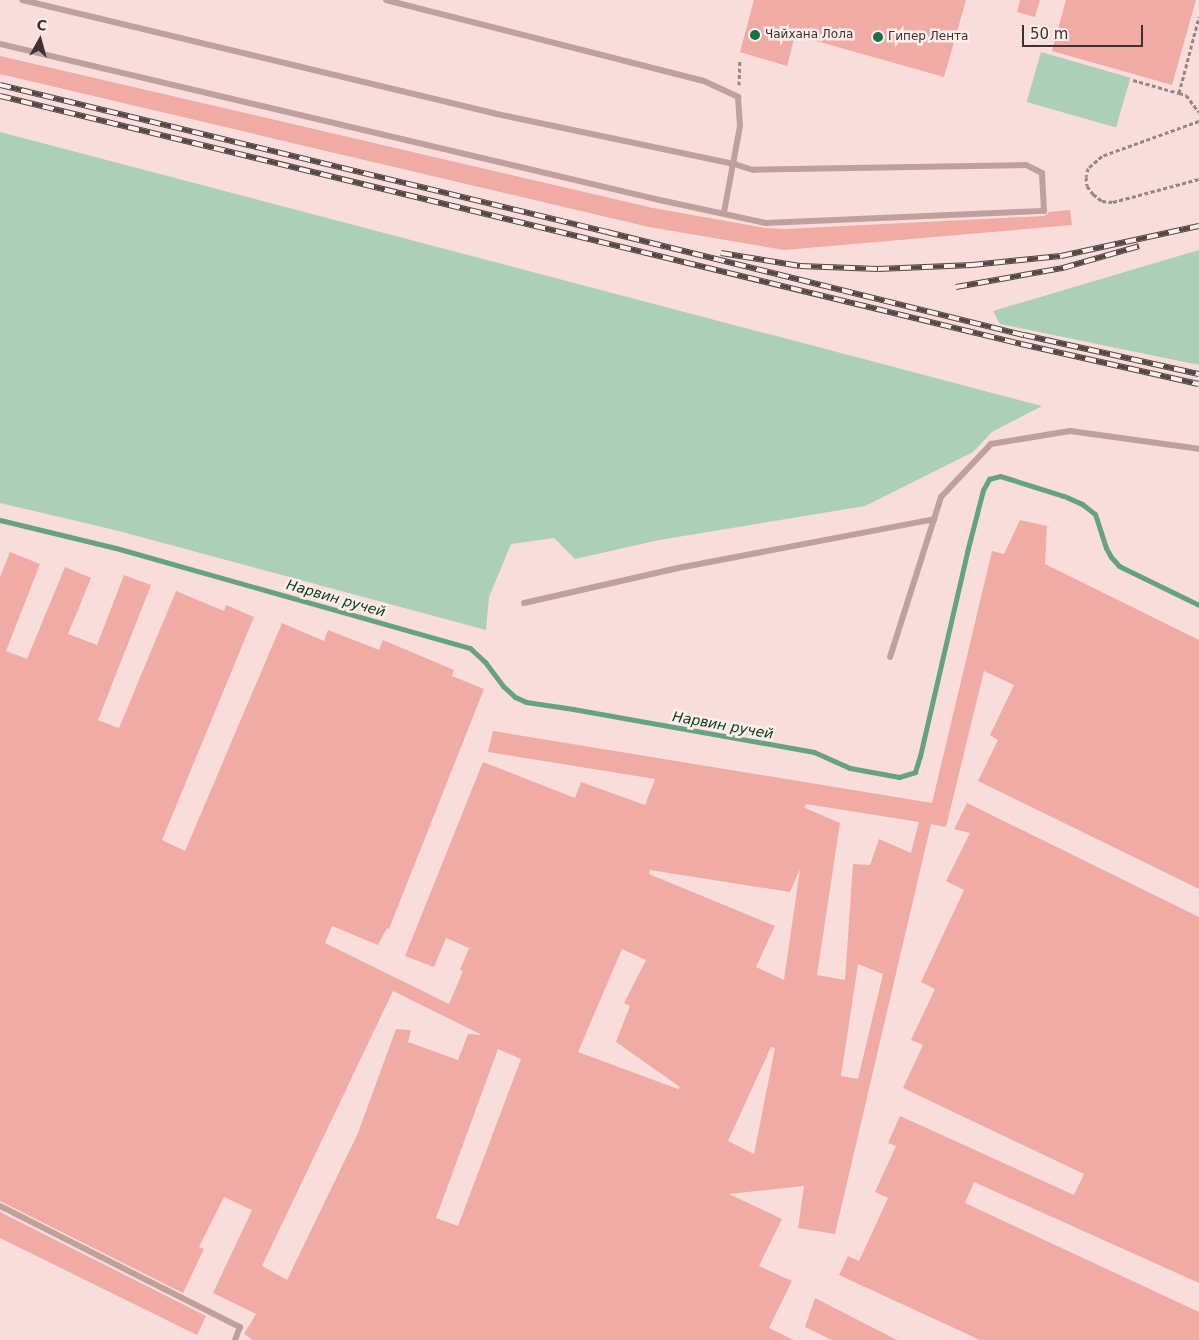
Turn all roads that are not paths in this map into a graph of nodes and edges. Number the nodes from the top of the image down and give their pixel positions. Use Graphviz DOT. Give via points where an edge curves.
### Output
graph roads {
  1 [pos="22,0"];
  2 [pos="386,0"];
  3 [pos="0,44"];
  4 [pos="734,164"];
  5 [pos="724,212"];
  6 [pos="1199,449"];
  7 [pos="934,519"];
  8 [pos="524,603"];
  9 [pos="890,657"];
  10 [pos="0,1206"];
  11 [pos="235,1340"];
  1 -- 4 [label="lane" via="493,113"];
  2 -- 4 [label="lane" via="704,81 738,97 740,126"];
  3 -- 5 [label="lane" via="655,199"];
  4 -- 5 [label="lane"];
  4 -- 5 [label="lane" via="753,170 1026,166 1042,174 1044,211 766,223"];
  6 -- 7 [label="lane" via="1070,431 991,444 942,497"];
  7 -- 8 [label="lane" via="678,568"];
  7 -- 9 [label="lane"];
  10 -- 11 [label="lane" via="240,1327"];
}
